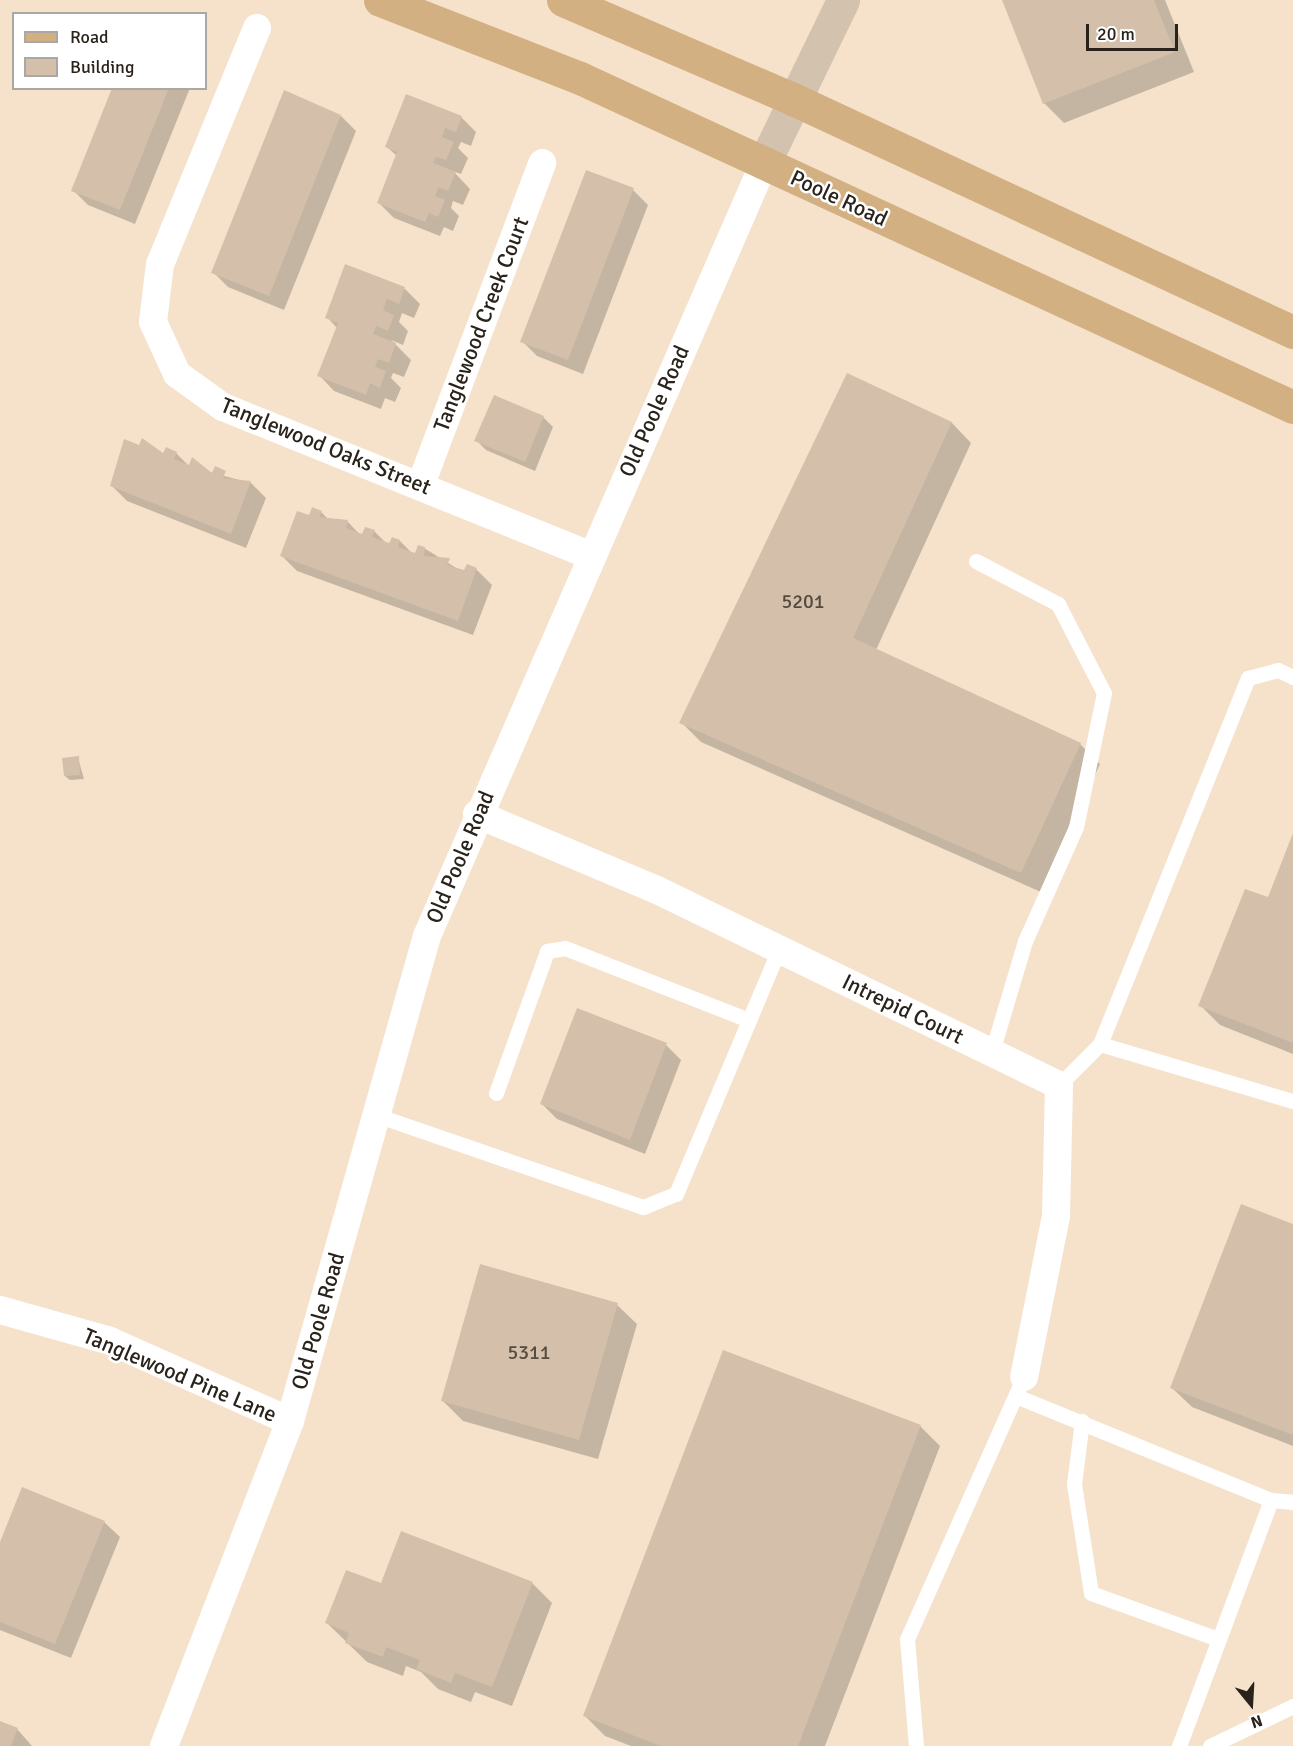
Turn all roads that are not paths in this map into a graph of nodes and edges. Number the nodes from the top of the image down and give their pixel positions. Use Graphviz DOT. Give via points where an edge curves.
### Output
graph roads {
  1 [pos="380,0"];
  2 [pos="563,0"];
  3 [pos="843,0"];
  4 [pos="257,28"];
  5 [pos="793,99"];
  6 [pos="543,163"];
  7 [pos="764,163"];
  8 [pos="1293,332"];
  9 [pos="1293,407"];
  10 [pos="420,484"];
  11 [pos="589,555"];
  12 [pos="976,561"];
  13 [pos="1293,677"];
  14 [pos="477,814"];
  15 [pos="779,949"];
  16 [pos="749,1020"];
  17 [pos="1100,1044"];
  18 [pos="992,1052"];
  19 [pos="1059,1085"];
  20 [pos="495,1093"];
  21 [pos="1293,1101"];
  22 [pos="373,1114"];
  23 [pos="0,1310"];
  24 [pos="1020,1387"];
  25 [pos="290,1421"];
  26 [pos="1082,1422"];
  27 [pos="1271,1500"];
  28 [pos="1293,1502"];
  29 [pos="1218,1639"];
  30 [pos="1293,1706"];
  31 [pos="164,1746"];
  32 [pos="916,1746"];
  33 [pos="1179,1746"];
  34 [pos="1210,1746"];
  1 -- 7 [label="main road, Poole Road" via="580,78"];
  2 -- 5 [label="main road"];
  3 -- 5 [label="street, Old Poole Road"];
  4 -- 10 [label="street, Tanglewood Oaks Street" via="160,264 153,322 177,374 223,408"];
  5 -- 7 [label="street, Old Poole Road"];
  5 -- 8 [label="main road"];
  6 -- 10 [label="street, Tanglewood Creek Court"];
  7 -- 9 [label="main road, Poole Road"];
  7 -- 11 [label="street, Old Poole Road"];
  10 -- 11 [label="street, Tanglewood Oaks Street"];
  11 -- 14 [label="street, Old Poole Road"];
  12 -- 18 [label="lane" via="1058,604 1104,693 1076,827 1025,941"];
  13 -- 17 [label="lane" via="1278,670 1248,678"];
  14 -- 15 [label="street, Intrepid Court" via="657,890"];
  14 -- 22 [label="street, Old Poole Road" via="427,936"];
  15 -- 16 [label="lane"];
  15 -- 18 [label="street, Intrepid Court"];
  16 -- 20 [label="lane" via="565,948 547,951"];
  16 -- 22 [label="lane" via="676,1194 643,1207"];
  17 -- 19 [label="lane"];
  17 -- 21 [label="lane"];
  18 -- 19 [label="street, Intrepid Court"];
  19 -- 24 [label="street" via="1056,1216"];
  22 -- 25 [label="street, Old Poole Road"];
  23 -- 25 [label="street, Tanglewood Pine Lane" via="110,1341"];
  24 -- 26 [label="lane"];
  24 -- 32 [label="lane" via="907,1639"];
  25 -- 31 [label="street, Old Poole Road"];
  26 -- 27 [label="lane"];
  26 -- 29 [label="lane" via="1074,1484 1091,1593"];
  27 -- 28 [label="lane"];
  27 -- 29 [label="lane"];
  29 -- 33 [label="lane"];
  30 -- 34 [label="lane"];
}
